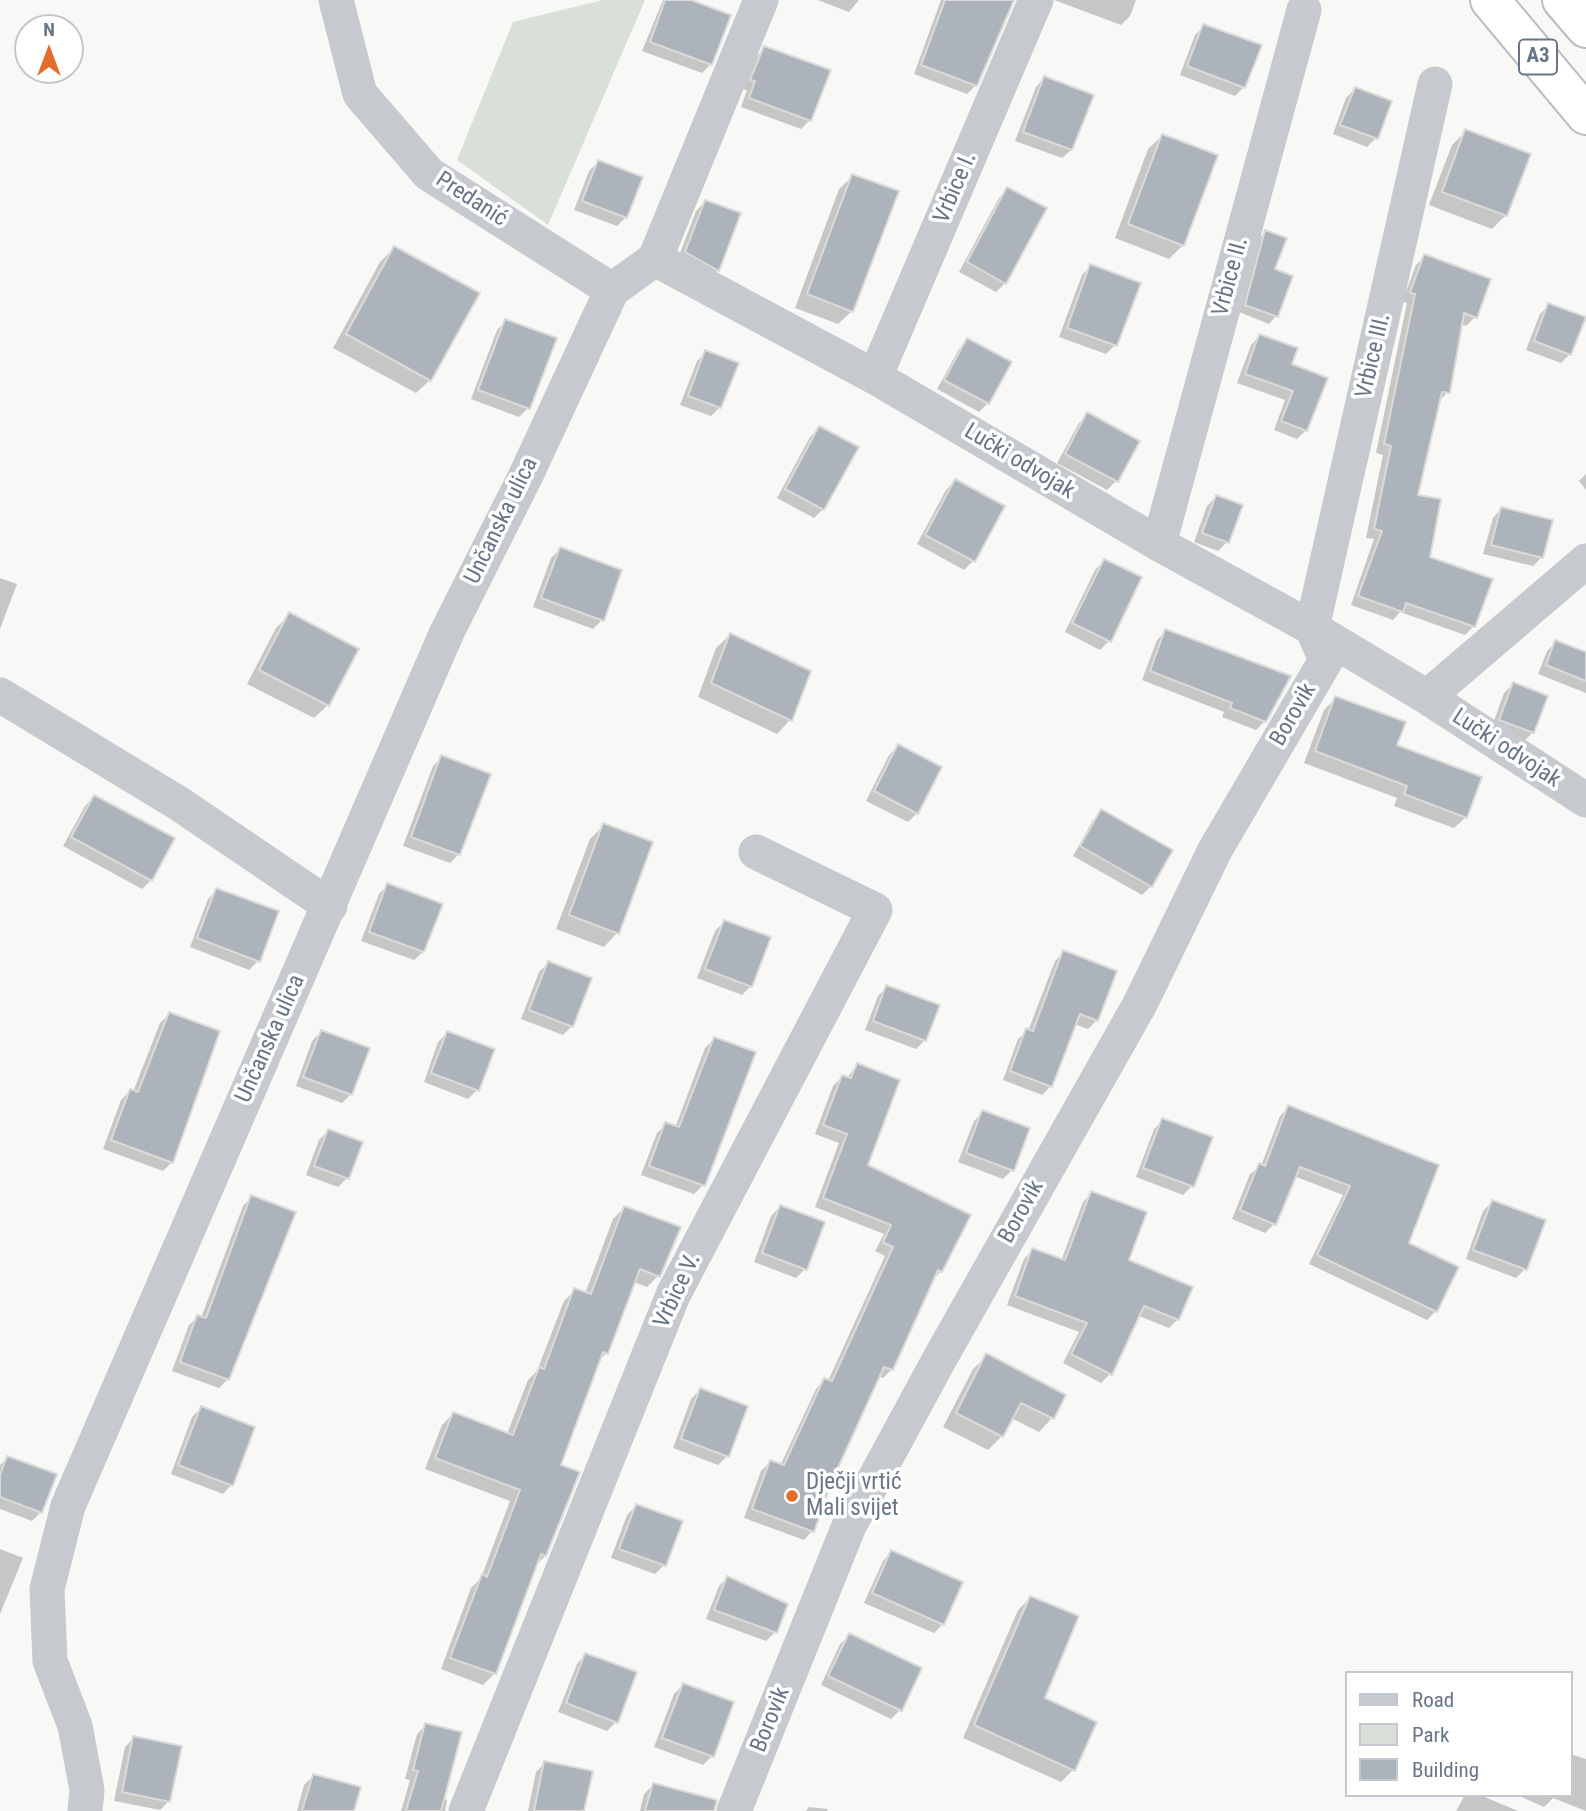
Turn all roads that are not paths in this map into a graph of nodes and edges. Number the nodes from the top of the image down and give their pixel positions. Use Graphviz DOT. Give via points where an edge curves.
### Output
graph roads {
  1 [pos="336,0"];
  2 [pos="761,0"];
  3 [pos="1036,0"];
  4 [pos="1490,0"];
  5 [pos="1562,0"];
  6 [pos="1304,10"];
  7 [pos="1586,28"];
  8 [pos="1435,84"];
  9 [pos="1586,115"];
  10 [pos="655,259"];
  11 [pos="612,290"];
  12 [pos="875,377"];
  13 [pos="1158,544"];
  14 [pos="1586,561"];
  15 [pos="1312,628"];
  16 [pos="0,695"];
  17 [pos="1427,697"];
  18 [pos="1586,800"];
  19 [pos="755,852"];
  20 [pos="330,906"];
  21 [pos="85,1811"];
  22 [pos="466,1811"];
  23 [pos="734,1811"];
  1 -- 11 [label="street, Predanić" via="360,94 429,174"];
  2 -- 10 [label="street"];
  3 -- 12 [label="street, Vrbice I."];
  4 -- 9 [label="highway, A3"];
  5 -- 7 [label="highway, A3"];
  6 -- 13 [label="street, Vrbice II."];
  8 -- 15 [label="street, Vrbice III."];
  10 -- 11 [label="street"];
  10 -- 12 [label="street, Lučki odvojak"];
  11 -- 20 [label="street, Unčanska ulica" via="447,632"];
  12 -- 13 [label="street, Lučki odvojak"];
  13 -- 15 [label="street, Lučki odvojak"];
  14 -- 17 [label="street, Lučki odvojak"];
  15 -- 17 [label="street, Lučki odvojak"];
  15 -- 23 [label="street, Borovik" via="1326,660 1215,850 1140,1004 849,1526"];
  16 -- 20 [label="street" via="178,803"];
  17 -- 18 [label="street, Lučki odvojak"];
  19 -- 22 [label="street, Vrbice V." via="875,910 673,1295"];
  20 -- 21 [label="street, Unčanska ulica" via="68,1506 47,1589 50,1661 75,1726 87,1790"];
}
